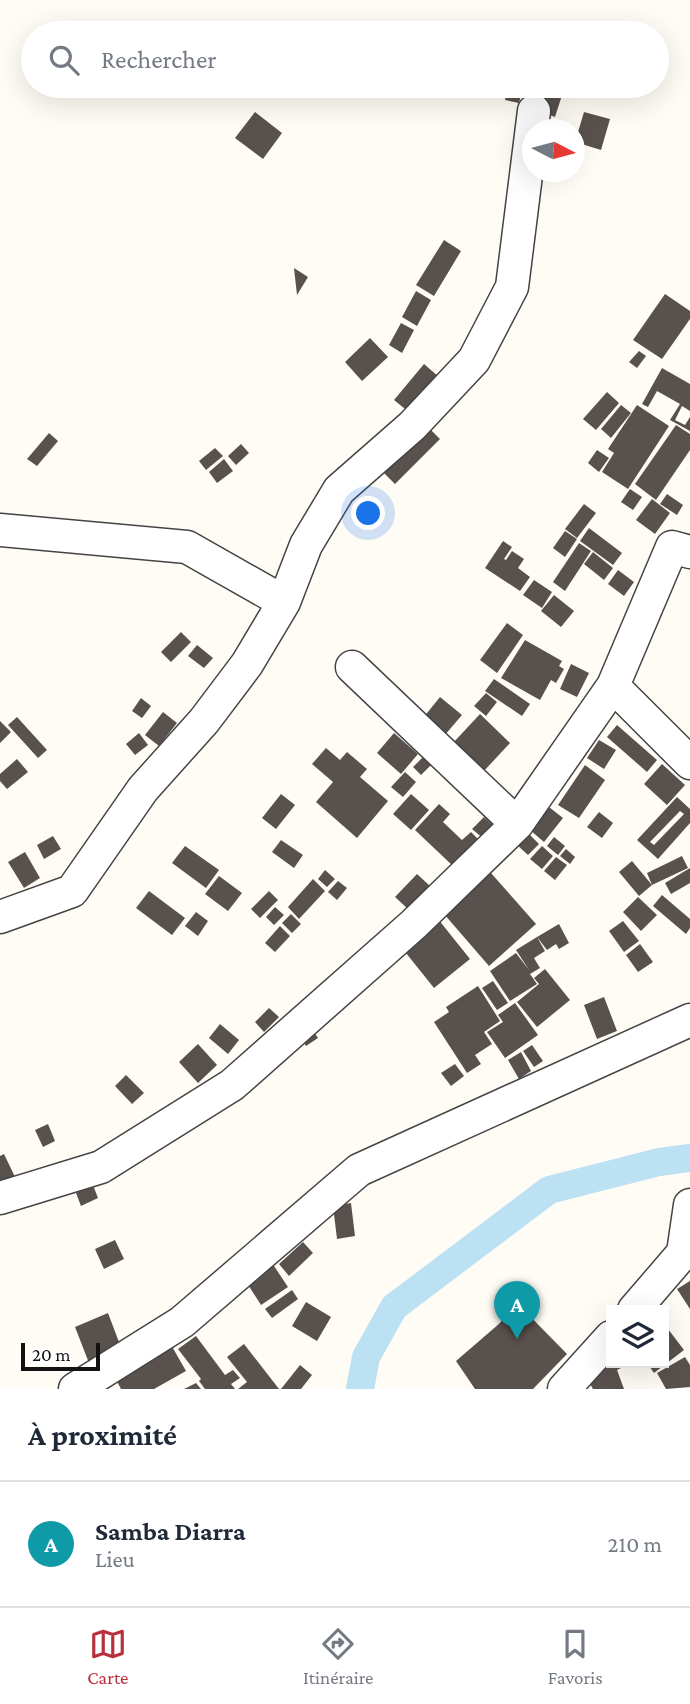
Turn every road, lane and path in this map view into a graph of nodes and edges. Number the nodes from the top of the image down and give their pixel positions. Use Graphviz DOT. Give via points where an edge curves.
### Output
graph roads {
  1 [pos="534,111"];
  2 [pos="0,530"];
  3 [pos="690,552"];
  4 [pos="284,602"];
  5 [pos="352,667"];
  6 [pos="613,686"];
  7 [pos="690,762"];
  8 [pos="517,824"];
  9 [pos="0,917"];
  10 [pos="690,1020"];
  11 [pos="0,1198"];
  12 [pos="690,1205"];
  13 [pos="687,1251"];
  14 [pos="638,1305"];
  15 [pos="606,1344"];
  16 [pos="576,1384"];
  17 [pos="75,1389"];
  1 -- 4 [label="street" via="512,287 474,360 412,426 339,489 306,545"];
  2 -- 4 [label="street" via="187,547"];
  3 -- 6 [label="street" via="672,547"];
  4 -- 9 [label="street" via="247,664 143,789 72,891"];
  5 -- 8 [label="street"];
  6 -- 7 [label="street"];
  6 -- 8 [label="street"];
  8 -- 11 [label="street" via="414,924 232,1085 101,1167"];
  10 -- 17 [label="street" via="359,1170 182,1322"];
  12 -- 13 [label="street"];
  13 -- 14 [label="street"];
  15 -- 16 [label="street"];
}
